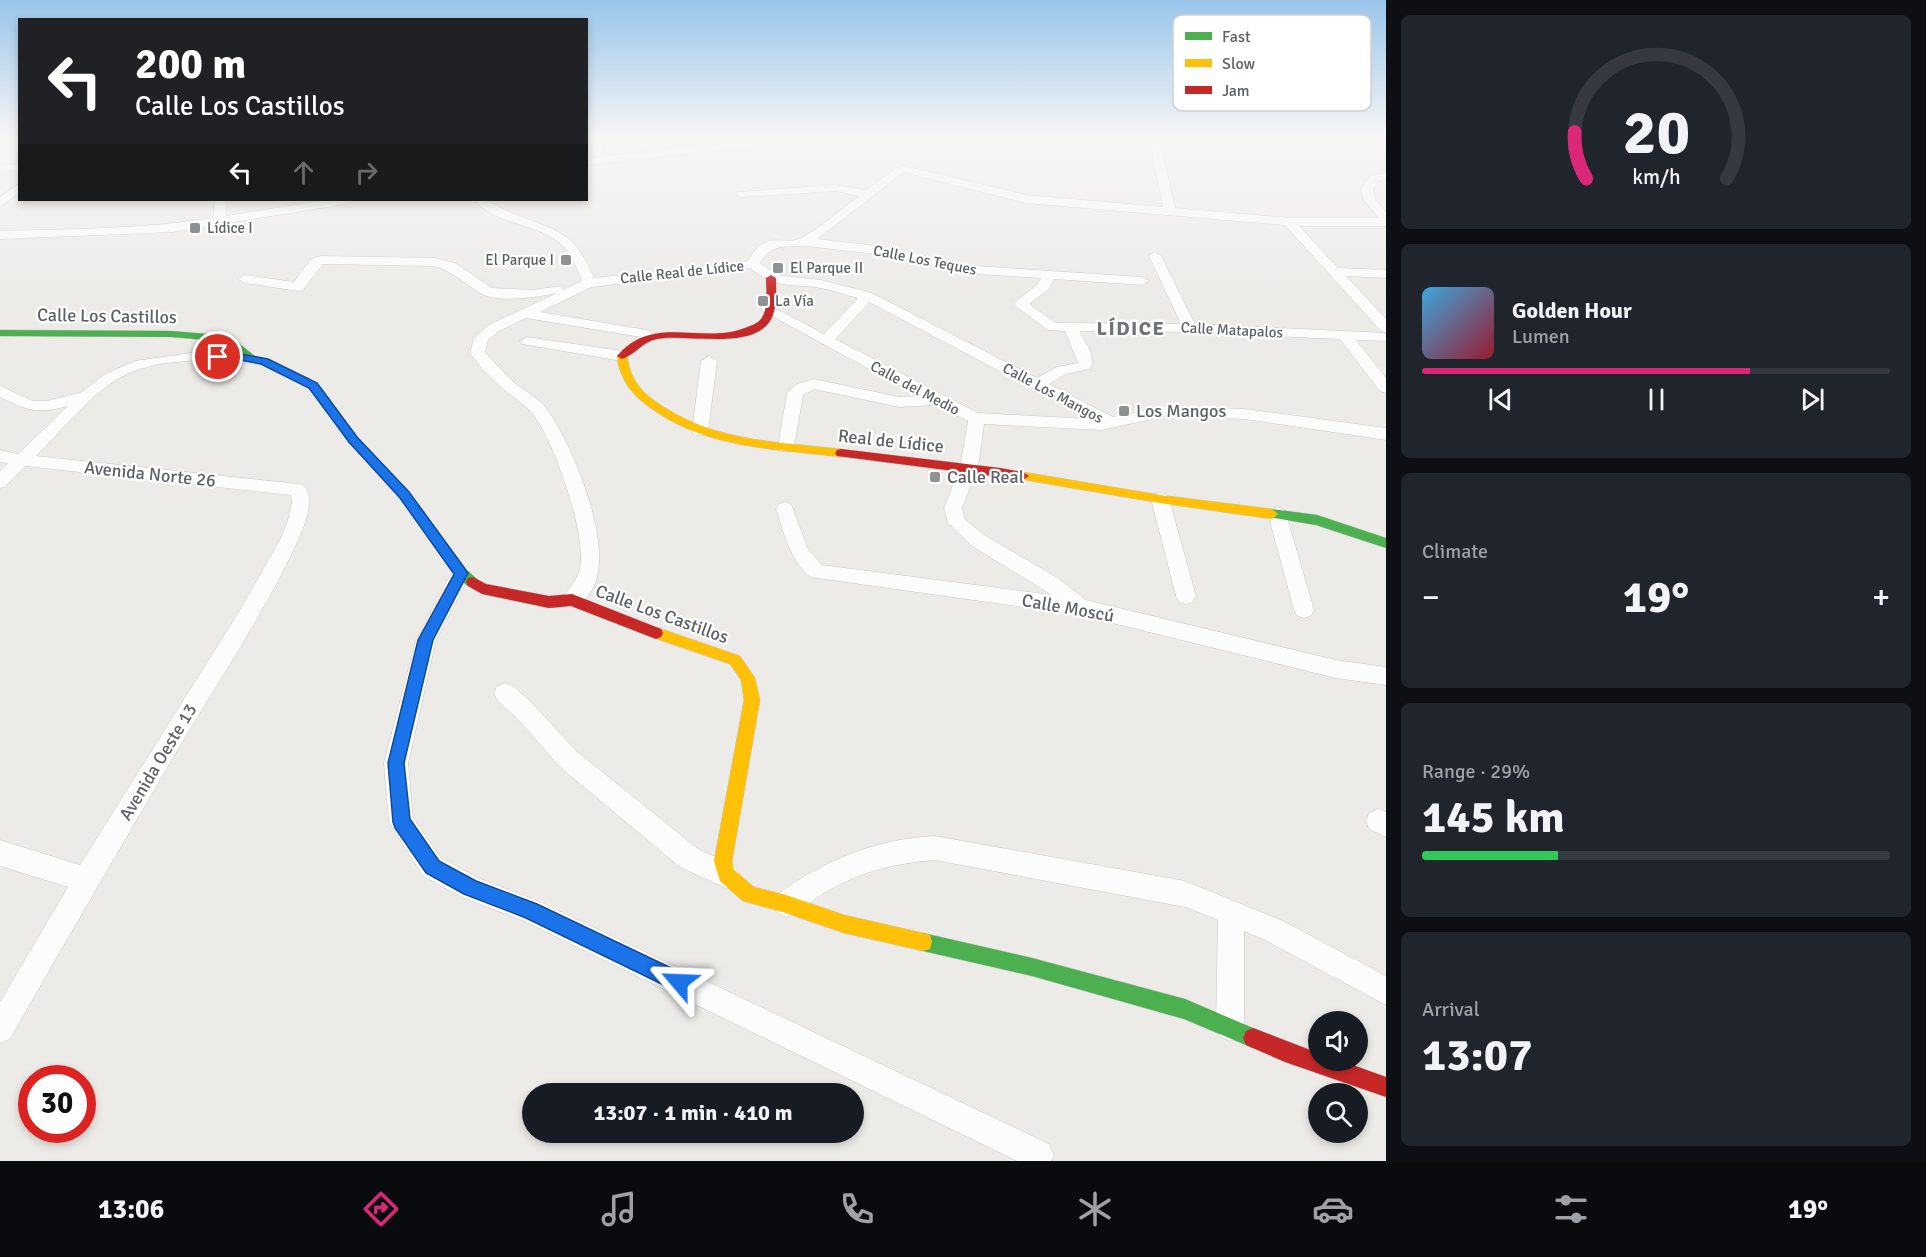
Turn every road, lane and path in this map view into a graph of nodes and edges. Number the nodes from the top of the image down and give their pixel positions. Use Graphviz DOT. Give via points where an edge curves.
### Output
graph roads {
  1 [pos="14,191"];
  2 [pos="786,191"];
  3 [pos="852,191"];
  4 [pos="871,191"];
  5 [pos="996,191"];
  6 [pos="1166,191"];
  7 [pos="1366,191"];
  8 [pos="741,194"];
  9 [pos="867,194"];
  10 [pos="221,201"];
  11 [pos="340,201"];
  12 [pos="482,201"];
  13 [pos="0,203"];
  14 [pos="1170,212"];
  15 [pos="219,221"];
  16 [pos="1386,221"];
  17 [pos="1289,222"];
  18 [pos="0,235"];
  19 [pos="806,242"];
  20 [pos="1155,256"];
  21 [pos="753,264"];
  22 [pos="1335,272"];
  23 [pos="1386,274"];
  24 [pos="1050,275"];
  25 [pos="771,278"];
  26 [pos="245,279"];
  27 [pos="1143,281"];
  28 [pos="589,283"];
  29 [pos="867,296"];
  30 [pos="1362,301"];
  31 [pos="1378,302"];
  32 [pos="768,310"];
  33 [pos="522,313"];
  34 [pos="1070,326"];
  35 [pos="1190,328"];
  36 [pos="1386,328"];
  37 [pos="0,333"];
  38 [pos="647,334"];
  39 [pos="1346,336"];
  40 [pos="1386,337"];
  41 [pos="826,340"];
  42 [pos="527,341"];
  43 [pos="622,356"];
  44 [pos="251,358"];
  45 [pos="709,361"];
  46 [pos="1037,385"];
  47 [pos="1386,388"];
  48 [pos="0,391"];
  49 [pos="89,395"];
  50 [pos="937,400"];
  51 [pos="977,418"];
  52 [pos="1111,423"];
  53 [pos="700,431"];
  54 [pos="1386,434"];
  55 [pos="786,447"];
  56 [pos="0,456"];
  57 [pos="21,460"];
  58 [pos="969,467"];
  59 [pos="0,482"];
  60 [pos="299,490"];
  61 [pos="1160,499"];
  62 [pos="785,509"];
  63 [pos="1277,514"];
  64 [pos="1386,543"];
  65 [pos="461,573"];
  66 [pos="1186,596"];
  67 [pos="572,600"];
  68 [pos="1080,607"];
  69 [pos="1304,610"];
  70 [pos="1386,676"];
  71 [pos="505,693"];
  72 [pos="0,853"];
  73 [pos="726,875"];
  74 [pos="86,880"];
  75 [pos="786,904"];
  76 [pos="1231,913"];
  77 [pos="1386,991"];
  78 [pos="1230,1027"];
  79 [pos="0,1029"];
  80 [pos="1386,1087"];
  81 [pos="1038,1155"];
  1 -- 13 [label="street"];
  2 -- 8 [label="street"];
  3 -- 9 [label="street"];
  4 -- 9 [label="street"];
  5 -- 14 [label="street" via="1024,198"];
  6 -- 14 [label="street"];
  7 -- 16 [label="street" via="1371,204"];
  9 -- 19 [label="street"];
  10 -- 15 [label="street"];
  11 -- 15 [label="street"];
  12 -- 28 [label="street" via="502,214 532,222 560,237 579,257"];
  14 -- 17 [label="street"];
  15 -- 18 [label="street" via="116,232"];
  16 -- 17 [label="street"];
  17 -- 22 [label="street"];
  19 -- 21 [label="street, Calle Los Teques" via="768,245"];
  19 -- 24 [label="street, Calle Los Teques" via="894,252 961,269"];
  20 -- 35 [label="street"];
  21 -- 25 [label="street, Calle Real de Lídice"];
  21 -- 28 [label="street, Calle Real de Lídice"];
  22 -- 23 [label="street"];
  22 -- 30 [label="street"];
  24 -- 27 [label="street, Calle Los Teques"];
  24 -- 34 [label="street, Calle Matapalos" via="1043,287 1020,305 1049,327"];
  25 -- 29 [label="street, Calle Los Mangos" via="821,284"];
  25 -- 32 [label="street"];
  26 -- 28 [label="street" via="298,287 321,260 408,261 450,266 489,292 531,294"];
  28 -- 33 [label="street, Calle Real de Lídice"];
  29 -- 41 [label="street"];
  29 -- 46 [label="street, Calle Los Mangos"];
  30 -- 31 [label="street"];
  30 -- 36 [label="street"];
  32 -- 38 [label="street" via="763,323 734,336"];
  32 -- 41 [label="street, Calle del Medio"];
  33 -- 38 [label="street"];
  33 -- 67 [label="street, Calle Real de Lídice" via="481,338 477,354 542,413 587,516 591,546 588,572 583,590"];
  34 -- 35 [label="street, Calle Matapalos"];
  34 -- 46 [label="street" via="1086,360 1085,366 1062,370"];
  35 -- 39 [label="street, Calle Matapalos"];
  37 -- 44 [label="street, Calle Los Castillos" via="208,337 234,345"];
  38 -- 43 [label="street"];
  39 -- 40 [label="street, Calle Matapalos"];
  39 -- 47 [label="street"];
  41 -- 50 [label="street, Calle del Medio"];
  42 -- 43 [label="street"];
  43 -- 53 [label="street, Real de Lídice" via="627,378 642,395"];
  44 -- 49 [label="street" via="206,357 136,366 110,377"];
  44 -- 65 [label="street, Calle Los Castillos" via="313,386 353,440 405,495"];
  45 -- 53 [label="street"];
  46 -- 52 [label="street, Calle Los Mangos"];
  48 -- 49 [label="street" via="31,406 67,403"];
  49 -- 57 [label="street"];
  50 -- 51 [label="street, Calle del Medio"];
  50 -- 55 [label="street" via="899,402 814,384 803,387 795,393"];
  51 -- 52 [label="street, Calle del Medio" via="1102,426"];
  51 -- 58 [label="street"];
  52 -- 54 [label="street, Calle Los Mangos" via="1166,411 1245,414"];
  53 -- 55 [label="street, Real de Lídice" via="721,438"];
  55 -- 58 [label="street, Real de Lídice"];
  56 -- 57 [label="street, Avenida Norte 26"];
  57 -- 59 [label="street"];
  57 -- 60 [label="street, Avenida Norte 26"];
  58 -- 61 [label="street, Real de Lídice"];
  58 -- 68 [label="street" via="953,508 957,523 979,541 1051,583"];
  60 -- 74 [label="street, Avenida Oeste 13" via="297,520 267,580"];
  61 -- 63 [label="street, Real de Lídice"];
  61 -- 66 [label="street"];
  62 -- 68 [label="street, Calle Moscú" via="799,551 806,564 818,572"];
  63 -- 64 [label="street, Real de Lídice" via="1317,520"];
  63 -- 69 [label="street"];
  65 -- 67 [label="street, Calle Los Castillos" via="482,589 549,602"];
  65 -- 81 [label="street" via="426,640 396,763 401,822 432,867"];
  67 -- 73 [label="street, Calle Los Castillos" via="735,660 746,671 752,684 752,700 723,848"];
  68 -- 70 [label="street, Calle Moscú" via="1336,669"];
  71 -- 73 [label="street" via="576,766 689,858"];
  72 -- 74 [label="street"];
  73 -- 75 [label="street" via="748,895"];
  74 -- 79 [label="street, Avenida Oeste 13"];
  75 -- 76 [label="street" via="807,888 865,860 910,848 935,848 1185,894"];
  75 -- 78 [label="street" via="844,924 1032,967 1174,1006"];
  76 -- 77 [label="street" via="1274,930"];
  76 -- 78 [label="street"];
  78 -- 80 [label="street" via="1285,1052"];
}
